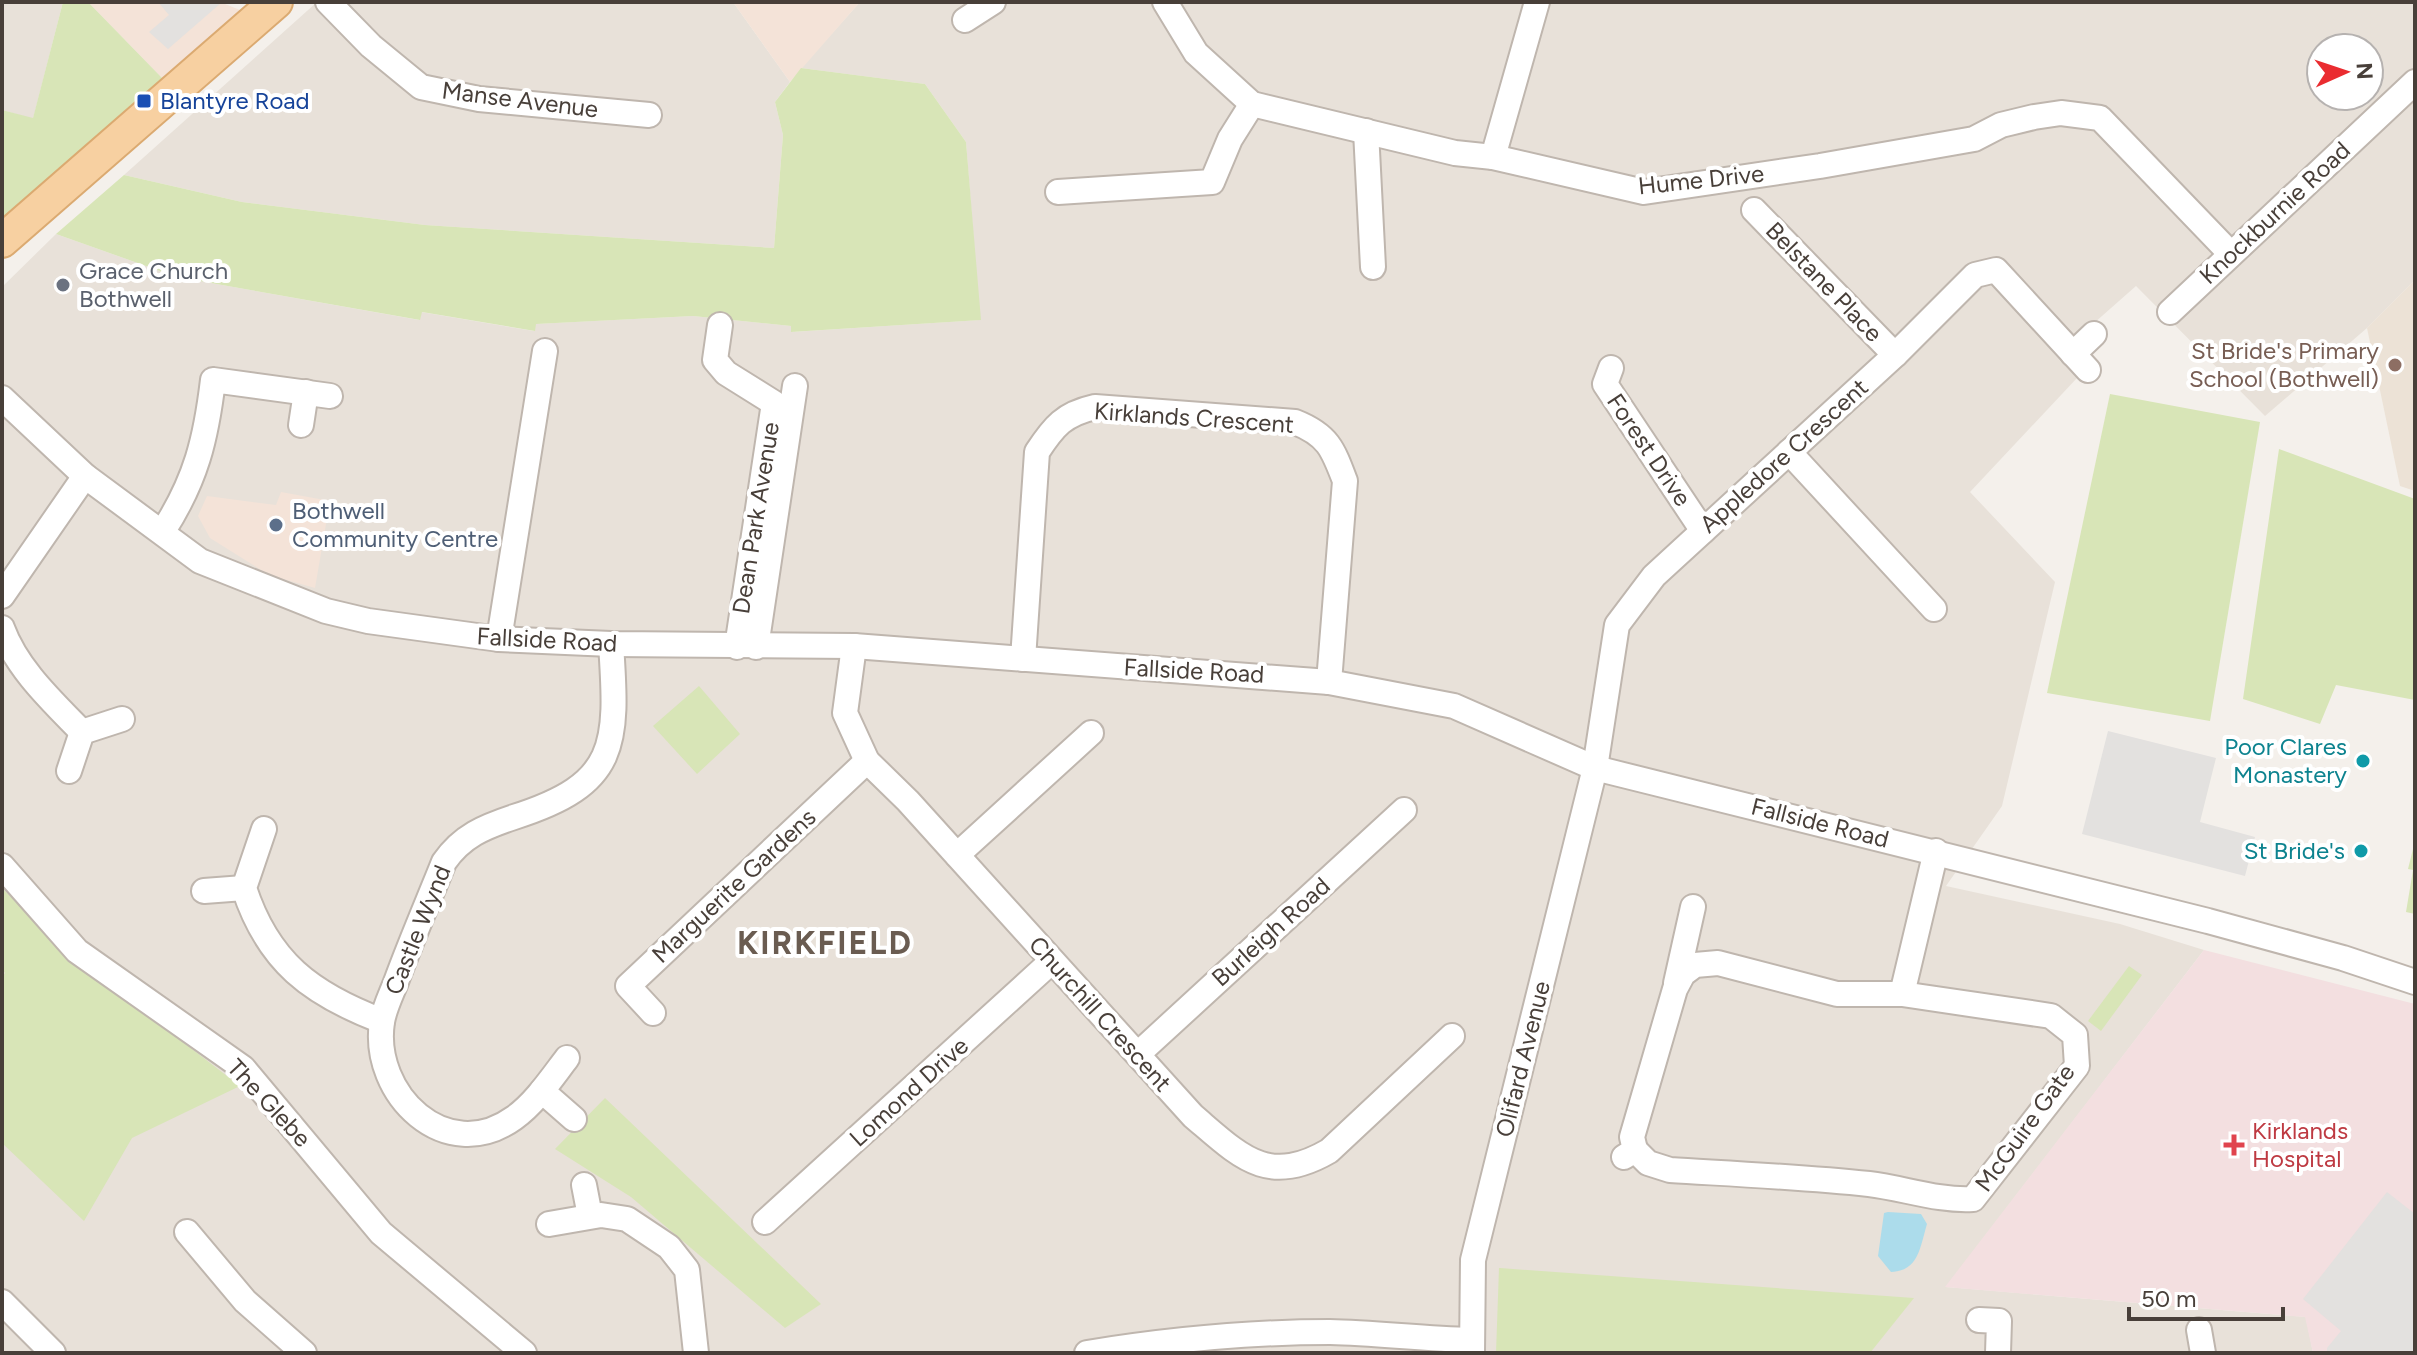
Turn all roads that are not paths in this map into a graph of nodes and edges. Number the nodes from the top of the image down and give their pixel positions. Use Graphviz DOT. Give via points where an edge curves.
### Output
graph roads {
  1 [pos="276,2"];
  2 [pos="328,2"];
  3 [pos="993,2"];
  4 [pos="1165,2"];
  5 [pos="1537,2"];
  6 [pos="965,20"];
  7 [pos="2415,82"];
  8 [pos="1252,104"];
  9 [pos="649,115"];
  10 [pos="1366,131"];
  11 [pos="1493,157"];
  12 [pos="1058,192"];
  13 [pos="1754,210"];
  14 [pos="10,232"];
  15 [pos="2230,253"];
  16 [pos="1373,267"];
  17 [pos="2170,312"];
  18 [pos="720,325"];
  19 [pos="2094,334"];
  20 [pos="545,351"];
  21 [pos="1895,355"];
  22 [pos="1611,368"];
  23 [pos="795,386"];
  24 [pos="2,398"];
  25 [pos="301,425"];
  26 [pos="1789,452"];
  27 [pos="85,476"];
  28 [pos="163,531"];
  29 [pos="1703,531"];
  30 [pos="2,596"];
  31 [pos="1934,609"];
  32 [pos="2,628"];
  33 [pos="499,639"];
  34 [pos="611,644"];
  35 [pos="854,646"];
  36 [pos="746,647"];
  37 [pos="1023,659"];
  38 [pos="1329,682"];
  39 [pos="122,719"];
  40 [pos="82,732"];
  41 [pos="1091,733"];
  42 [pos="867,761"];
  43 [pos="1595,768"];
  44 [pos="69,771"];
  45 [pos="1404,810"];
  46 [pos="264,829"];
  47 [pos="1936,851"];
  48 [pos="957,855"];
  49 [pos="2,866"];
  50 [pos="244,888"];
  51 [pos="204,891"];
  52 [pos="1693,907"];
  53 [pos="1052,961"];
  54 [pos="2415,982"];
  55 [pos="1675,989"];
  56 [pos="1902,994"];
  57 [pos="653,1013"];
  58 [pos="382,1021"];
  59 [pos="1452,1036"];
  60 [pos="1138,1054"];
  61 [pos="567,1058"];
  62 [pos="542,1091"];
  63 [pos="574,1119"];
  64 [pos="584,1185"];
  65 [pos="590,1216"];
  66 [pos="765,1222"];
  67 [pos="549,1224"];
  68 [pos="187,1232"];
  69 [pos="2,1302"];
  70 [pos="1989,1321"];
  71 [pos="1471,1346"];
  72 [pos="1100,1352"];
  73 [pos="53,1353"];
  74 [pos="304,1353"];
  75 [pos="524,1353"];
  76 [pos="696,1353"];
  77 [pos="1998,1353"];
  1 -- 14 [label="main road"];
  2 -- 9 [label="street, Manse Avenue" via="421,87 479,99"];
  3 -- 6 [label="street"];
  4 -- 8 [label="street, Hume Drive" via="1196,53"];
  5 -- 11 [label="street"];
  7 -- 15 [label="street, Knockburnie Road"];
  8 -- 10 [label="street, Hume Drive"];
  8 -- 12 [label="street" via="1212,182"];
  10 -- 11 [label="street, Hume Drive"];
  10 -- 16 [label="street"];
  11 -- 15 [label="street, Hume Drive" via="1644,192 1974,139 2001,125 2061,113 2100,118"];
  13 -- 21 [label="street, Belstane Place"];
  15 -- 17 [label="street, Knockburnie Road"];
  18 -- 36 [label="street, Dean Park Avenue" via="715,360 726,373 774,403"];
  19 -- 21 [label="street, Appledore Crescent" via="2074,355 1996,270 1975,275"];
  20 -- 33 [label="street"];
  21 -- 26 [label="street, Appledore Crescent"];
  22 -- 29 [label="street, Forest Drive" via="1605,384"];
  23 -- 36 [label="street"];
  24 -- 27 [label="street, Fallside Road"];
  25 -- 28 [label="street" via="318,394 204,378 203,446 186,495"];
  26 -- 29 [label="street, Appledore Crescent"];
  26 -- 31 [label="street"];
  27 -- 28 [label="street, Fallside Road"];
  27 -- 30 [label="street"];
  28 -- 33 [label="street, Fallside Road" via="200,561 326,611 403,628"];
  29 -- 43 [label="street, Appledore Crescent" via="1654,576 1617,625"];
  32 -- 40 [label="street" via="10,649"];
  33 -- 34 [label="street, Fallside Road"];
  34 -- 36 [label="street, Fallside Road"];
  34 -- 58 [label="street, Castle Wynd" via="611,736 593,778 578,791 482,827 457,844 439,876"];
  35 -- 36 [label="street, Fallside Road"];
  35 -- 37 [label="street, Fallside Road"];
  35 -- 42 [label="street, Churchill Crescent" via="845,713"];
  37 -- 38 [label="street, Fallside Road"];
  37 -- 38 [label="street, Kirklands Crescent" via="1037,452 1054,425 1071,412 1095,407 1249,418 1295,422 1318,431 1345,481"];
  38 -- 43 [label="street, Fallside Road" via="1454,706"];
  39 -- 40 [label="street"];
  40 -- 44 [label="street"];
  41 -- 48 [label="street"];
  42 -- 48 [label="street, Churchill Crescent"];
  42 -- 57 [label="street, Marguerite Gardens" via="628,986"];
  43 -- 47 [label="street, Fallside Road"];
  43 -- 71 [label="street, Olifard Avenue" via="1473,1260"];
  45 -- 60 [label="street, Burleigh Road"];
  46 -- 50 [label="street"];
  47 -- 54 [label="street, Fallside Road" via="2233,928"];
  47 -- 56 [label="street"];
  48 -- 53 [label="street, Churchill Crescent"];
  49 -- 75 [label="street, The Glebe" via="77,951 243,1068 381,1233"];
  50 -- 51 [label="street"];
  50 -- 58 [label="street, Castle Wynd" via="263,936 301,979 348,1008"];
  52 -- 55 [label="street"];
  53 -- 60 [label="street, Churchill Crescent"];
  53 -- 66 [label="street, Lomond Drive"];
  55 -- 56 [label="street, McGuire Gate" via="1695,965 1718,963 1837,994"];
  55 -- 56 [label="street, McGuire Gate" via="1630,1153 1670,1170 1847,1182 1973,1199 2077,1066 2075,1035 2051,1016"];
  58 -- 62 [label="street, Castle Wynd" via="381,1055 399,1097 423,1123 461,1133 491,1129 514,1119"];
  59 -- 60 [label="street, Churchill Crescent" via="1329,1151 1305,1165 1276,1169 1244,1160 1193,1116"];
  61 -- 62 [label="street, Castle Wynd"];
  62 -- 63 [label="street"];
  64 -- 65 [label="street"];
  65 -- 67 [label="street"];
  65 -- 76 [label="street" via="627,1219 678,1257 687,1270"];
  68 -- 74 [label="street" via="245,1301"];
  69 -- 73 [label="street"];
  70 -- 77 [label="street"];
  71 -- 72 [label="street" via="1302,1333"];
}
